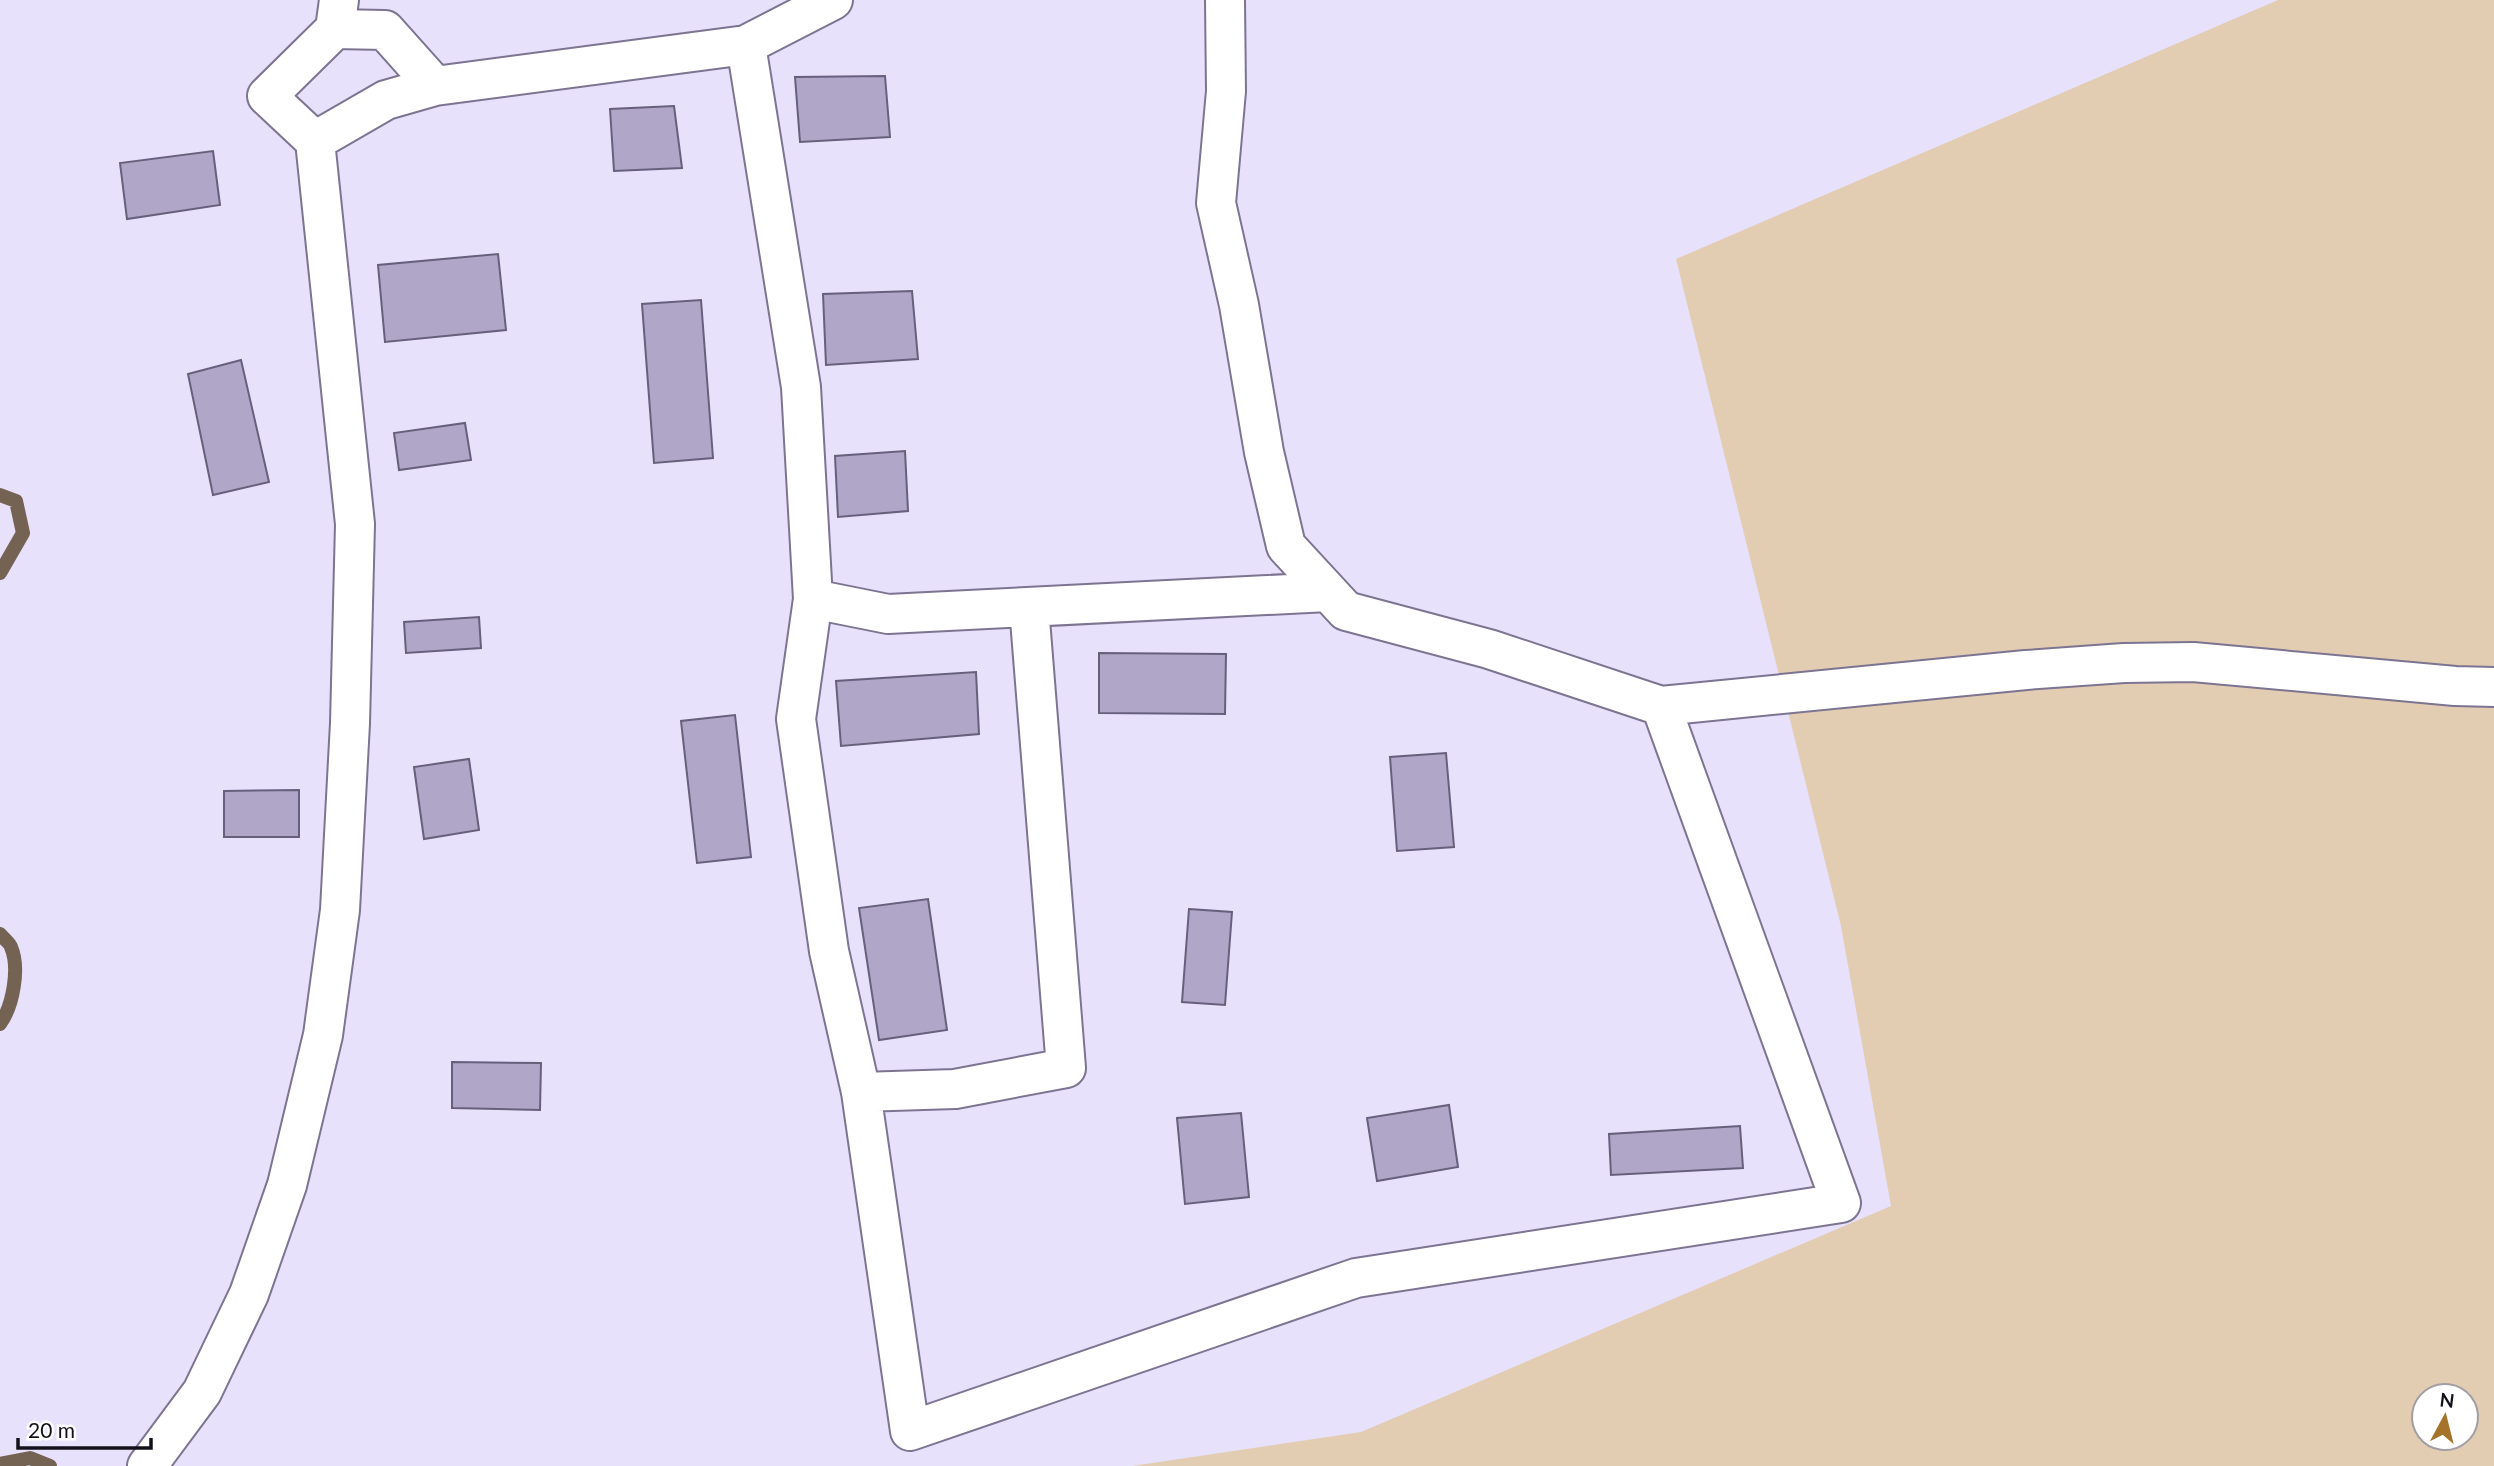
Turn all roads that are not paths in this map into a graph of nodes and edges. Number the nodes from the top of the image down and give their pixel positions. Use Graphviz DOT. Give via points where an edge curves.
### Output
graph roads {
  1 [pos="833,0"];
  2 [pos="1225,0"];
  3 [pos="337,14"];
  4 [pos="377,15"];
  5 [pos="746,45"];
  6 [pos="436,86"];
  7 [pos="315,141"];
  8 [pos="1328,592"];
  9 [pos="813,599"];
  10 [pos="1029,607"];
  11 [pos="2494,687"];
  12 [pos="1661,706"];
  13 [pos="861,1092"];
  14 [pos="147,1466"];
  1 -- 5 [label="street"];
  2 -- 8 [label="street" via="1226,91 1216,203 1286,547"];
  3 -- 4 [label="street"];
  3 -- 7 [label="street" via="267,96"];
  4 -- 6 [label="street"];
  5 -- 6 [label="street"];
  5 -- 9 [label="street" via="801,387"];
  6 -- 7 [label="street" via="386,100"];
  7 -- 14 [label="street" via="355,524 340,910 323,1035 287,1185 249,1294 202,1392"];
  8 -- 10 [label="street"];
  8 -- 12 [label="street" via="1346,611 1489,649"];
  9 -- 10 [label="street" via="888,614"];
  9 -- 13 [label="street" via="796,719 829,951"];
  10 -- 13 [label="street" via="1066,1068 955,1089"];
  11 -- 12 [label="street" via="2193,662 2124,663"];
  12 -- 13 [label="street" via="1841,1203 1356,1278 910,1431"];
}
